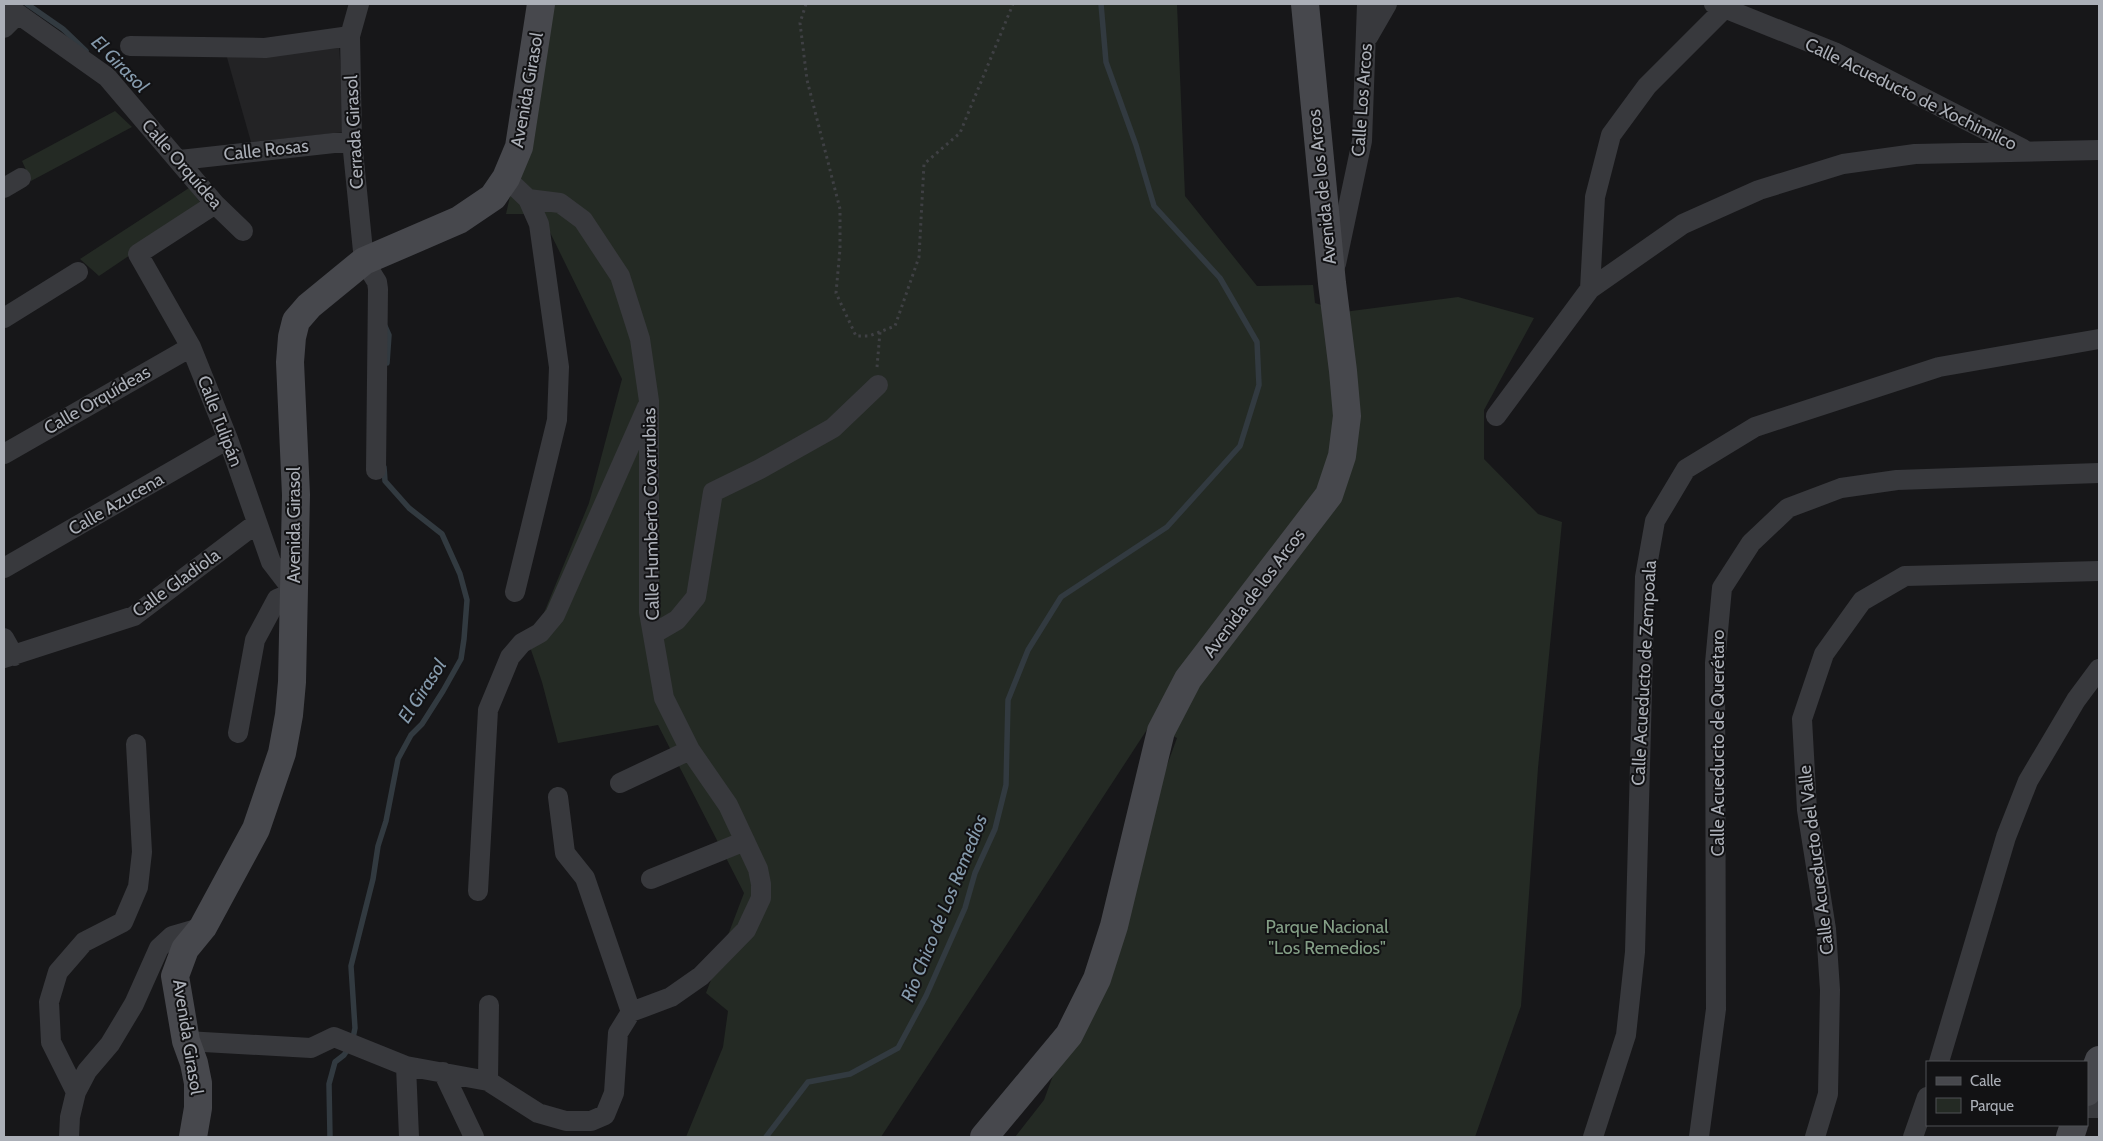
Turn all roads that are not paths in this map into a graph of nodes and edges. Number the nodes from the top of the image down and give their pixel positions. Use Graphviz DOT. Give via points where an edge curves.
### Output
graph roads {
  1 [pos="359,4"];
  2 [pos="541,4"];
  3 [pos="1305,4"];
  4 [pos="1367,4"];
  5 [pos="1387,4"];
  6 [pos="1719,7"];
  7 [pos="11,9"];
  8 [pos="4,28"];
  9 [pos="350,36"];
  10 [pos="1367,39"];
  11 [pos="130,46"];
  12 [pos="352,141"];
  13 [pos="2024,150"];
  14 [pos="2099,150"];
  15 [pos="181,160"];
  16 [pos="506,178"];
  17 [pos="528,199"];
  18 [pos="216,204"];
  19 [pos="243,231"];
  20 [pos="364,261"];
  21 [pos="78,272"];
  22 [pos="1332,283"];
  23 [pos="1590,290"];
  24 [pos="4,318"];
  25 [pos="2099,339"];
  26 [pos="191,347"];
  27 [pos="878,385"];
  28 [pos="649,400"];
  29 [pos="1496,416"];
  30 [pos="228,439"];
  31 [pos="4,454"];
  32 [pos="376,470"];
  33 [pos="2099,473"];
  34 [pos="257,523"];
  35 [pos="4,568"];
  36 [pos="2099,571"];
  37 [pos="294,592"];
  38 [pos="515,592"];
  39 [pos="653,634"];
  40 [pos="4,638"];
  41 [pos="9,657"];
  42 [pos="2099,669"];
  43 [pos="238,733"];
  44 [pos="136,744"];
  45 [pos="690,750"];
  46 [pos="620,783"];
  47 [pos="558,797"];
  48 [pos="745,841"];
  49 [pos="651,879"];
  50 [pos="478,891"];
  51 [pos="203,927"];
  52 [pos="489,1005"];
  53 [pos="631,1012"];
  54 [pos="186,1041"];
  55 [pos="2099,1060"];
  56 [pos="1939,1061"];
  57 [pos="406,1066"];
  58 [pos="443,1072"];
  59 [pos="488,1081"];
  60 [pos="2088,1089"];
  61 [pos="76,1092"];
  62 [pos="1926,1100"];
  63 [pos="69,1137"];
  64 [pos="193,1137"];
  65 [pos="408,1137"];
  66 [pos="474,1137"];
  67 [pos="984,1137"];
  68 [pos="1593,1137"];
  69 [pos="1699,1137"];
  70 [pos="1815,1137"];
  71 [pos="1913,1137"];
  1 -- 9 [label="street, Cerrada Girasol"];
  2 -- 16 [label="street, Avenida Girasol" via="519,147"];
  3 -- 22 [label="street, Avenida de los Arcos"];
  4 -- 10 [label="street, Calle Los Arcos"];
  5 -- 10 [label="street"];
  6 -- 13 [label="street, Calle Acueducto de Xochimilco" via="1834,52"];
  6 -- 23 [label="street" via="1647,86 1611,135 1595,197"];
  7 -- 8 [label="street"];
  7 -- 15 [label="street, Calle Orquídea" via="107,77"];
  9 -- 11 [label="street" via="265,48"];
  9 -- 12 [label="street, Cerrada Girasol"];
  10 -- 22 [label="street, Calle Los Arcos" via="1362,141"];
  12 -- 15 [label="street, Calle Rosas"];
  12 -- 20 [label="street, Cerrada Girasol"];
  13 -- 14 [label="street"];
  13 -- 23 [label="street" via="1915,154 1843,164 1759,190 1683,224"];
  15 -- 18 [label="street, Calle Orquídea"];
  16 -- 17 [label="street"];
  16 -- 20 [label="street, Avenida Girasol" via="493,197 459,220"];
  17 -- 28 [label="street, Calle Humberto Covarrubias" via="560,203 582,220 620,276 640,339"];
  17 -- 38 [label="street" via="539,224 559,367 557,420"];
  18 -- 19 [label="street, Calle Orquídea"];
  18 -- 26 [label="street, Calle Tulipán" via="138,254"];
  20 -- 32 [label="street" via="377,282 378,290"];
  20 -- 37 [label="street, Avenida Girasol" via="309,306 296,321 292,337 290,362 296,495"];
  21 -- 24 [label="street"];
  22 -- 67 [label="street, Avenida de los Arcos" via="1347,416 1342,456 1329,495 1188,679 1161,731 1114,926 1097,979 1070,1034"];
  23 -- 29 [label="street"];
  25 -- 68 [label="street, Calle Acueducto de Zempoala" via="1939,367 1756,427 1686,469 1655,521 1644,577 1635,952 1626,1034"];
  26 -- 30 [label="street, Calle Tulipán"];
  26 -- 31 [label="street, Calle Orquídeas"];
  27 -- 39 [label="street" via="833,428 713,492 696,597 677,620"];
  28 -- 39 [label="street, Calle Humberto Covarrubias" via="649,612"];
  28 -- 50 [label="street" via="555,615 540,634 522,643 510,658 488,710"];
  30 -- 34 [label="street, Calle Tulipán"];
  30 -- 35 [label="street, Calle Azucena"];
  33 -- 69 [label="street, Calle Acueducto de Querétaro" via="1897,480 1842,488 1788,508 1750,543 1722,588 1715,663 1716,1008"];
  34 -- 37 [label="street, Calle Tulipán" via="271,562"];
  34 -- 41 [label="street, Calle Gladiola" via="134,616"];
  36 -- 70 [label="street, Calle Acueducto del Valle" via="1905,576 1862,601 1824,654 1802,719 1807,810 1826,929 1830,990 1828,1094"];
  37 -- 43 [label="street" via="277,599 255,640"];
  37 -- 51 [label="street, Avenida Girasol" via="292,682 282,753 256,829"];
  39 -- 45 [label="street, Calle Humberto Covarrubias" via="664,698"];
  40 -- 41 [label="street"];
  42 -- 56 [label="street" via="2076,700 2028,781 2006,837"];
  44 -- 61 [label="street" via="142,852 138,887 123,922 84,942 58,972 49,1002 52,1042"];
  45 -- 46 [label="street"];
  45 -- 48 [label="street, Calle Humberto Covarrubias" via="728,805"];
  47 -- 53 [label="street" via="565,853 585,878"];
  48 -- 49 [label="street"];
  48 -- 53 [label="street, Calle Humberto Covarrubias" via="761,884 761,898 746,930 701,976 671,996"];
  51 -- 54 [label="street, Avenida Girasol" via="185,949 175,976"];
  51 -- 61 [label="street" via="172,936 159,948 134,1004"];
  52 -- 59 [label="street"];
  53 -- 59 [label="street" via="618,1033 614,1093 605,1115 591,1121 566,1121 538,1113"];
  54 -- 57 [label="street" via="311,1048 334,1037"];
  54 -- 64 [label="street, Avenida Girasol" via="198,1083"];
  55 -- 60 [label="street"];
  57 -- 58 [label="street"];
  57 -- 65 [label="street"];
  58 -- 59 [label="street"];
  58 -- 66 [label="street"];
  61 -- 63 [label="street"];
  62 -- 71 [label="street"];
}
